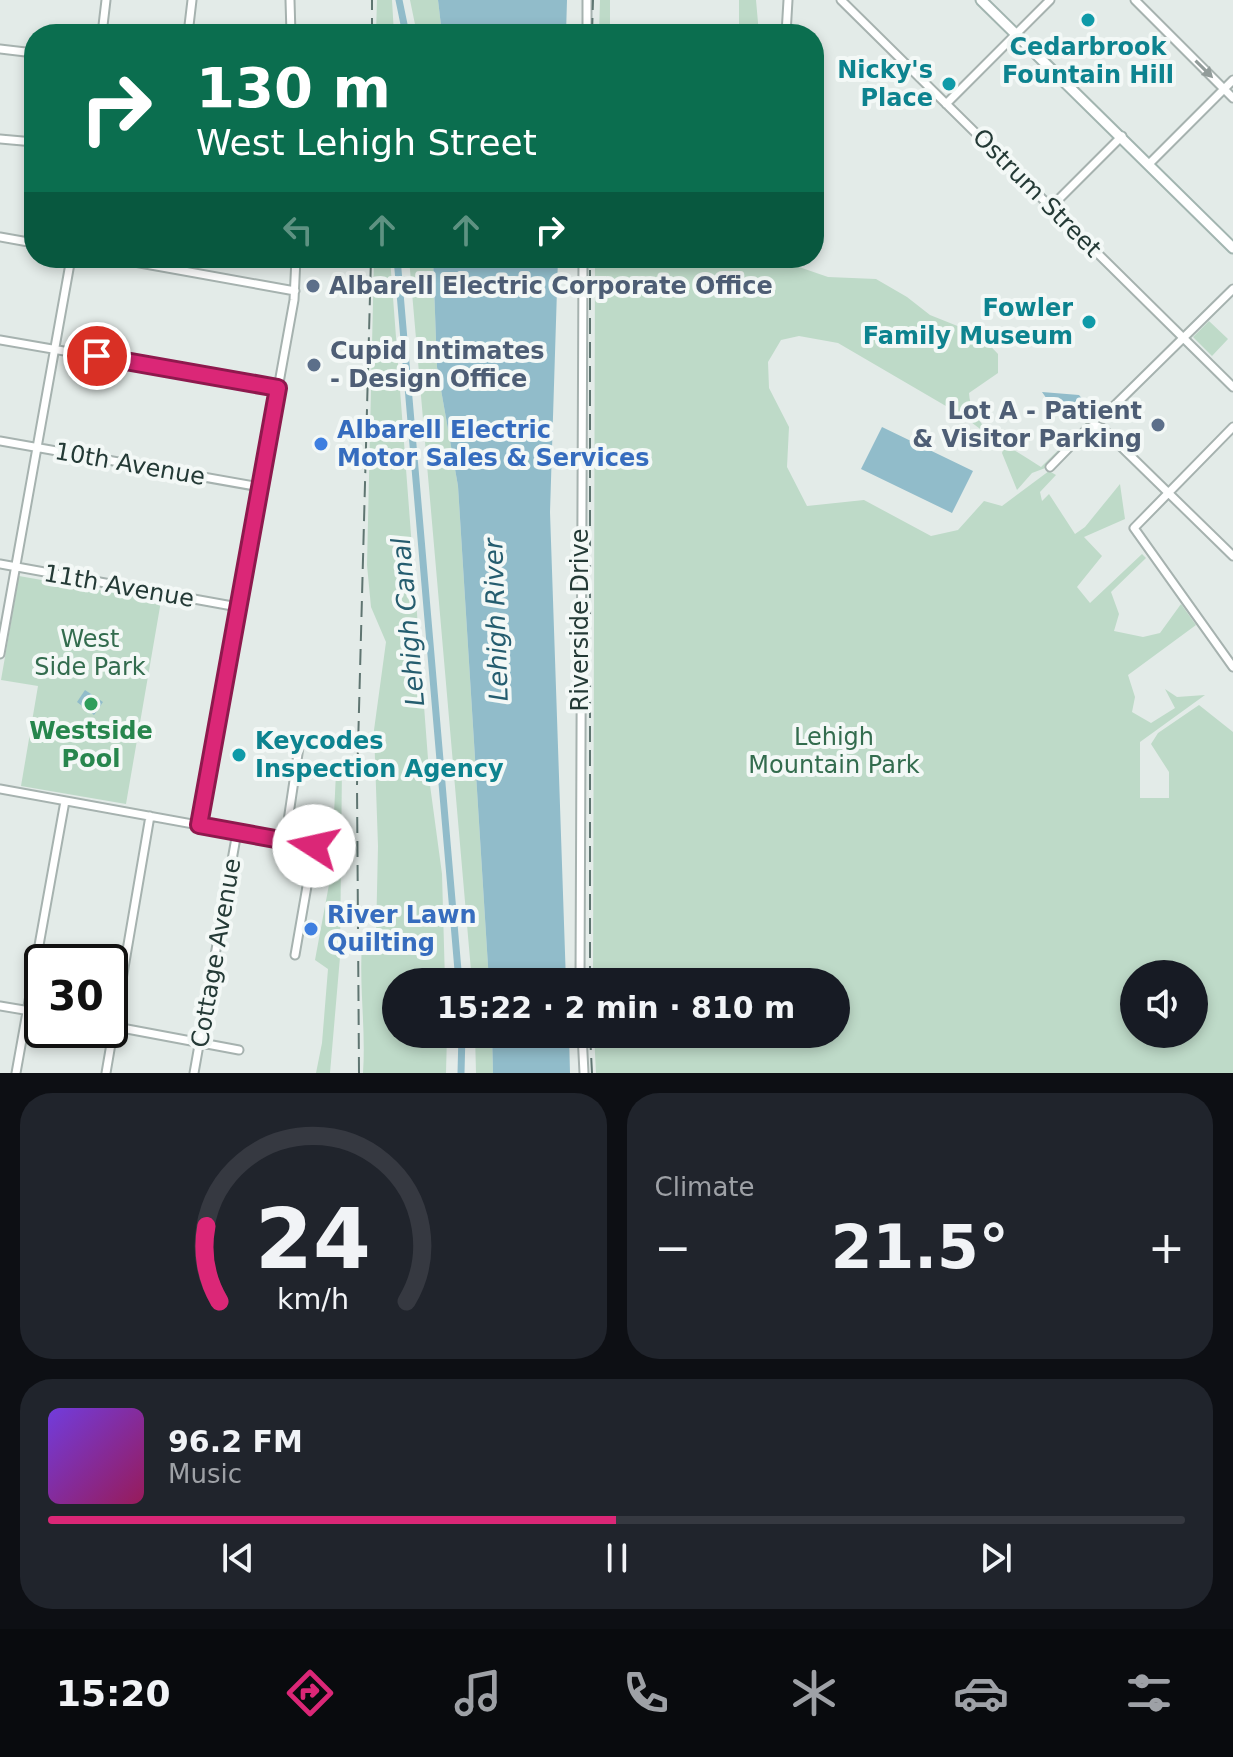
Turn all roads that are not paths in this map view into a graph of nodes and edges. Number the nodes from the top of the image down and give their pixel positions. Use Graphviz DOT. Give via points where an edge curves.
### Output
graph roads {
  1 [pos="106,0"];
  2 [pos="192,0"];
  3 [pos="290,0"];
  4 [pos="587,0"];
  5 [pos="788,0"];
  6 [pos="841,0"];
  7 [pos="981,0"];
  8 [pos="1050,0"];
  9 [pos="1135,0"];
  10 [pos="103,24"];
  11 [pos="189,24"];
  12 [pos="291,24"];
  13 [pos="587,24"];
  14 [pos="787,24"];
  15 [pos="1018,34"];
  16 [pos="0,49"];
  17 [pos="24,52"];
  18 [pos="1233,80"];
  19 [pos="1224,89"];
  20 [pos="1233,98"];
  21 [pos="946,104"];
  22 [pos="1122,136"];
  23 [pos="0,139"];
  24 [pos="24,141"];
  25 [pos="1150,163"];
  26 [pos="1051,207"];
  27 [pos="0,237"];
  28 [pos="24,241"];
  29 [pos="1233,248"];
  30 [pos="69,268"];
  31 [pos="190,268"];
  32 [pos="296,268"];
  33 [pos="583,268"];
  34 [pos="1233,289"];
  35 [pos="295,291"];
  36 [pos="1185,338"];
  37 [pos="0,340"];
  38 [pos="54,349"];
  39 [pos="1233,387"];
  40 [pos="278,388"];
  41 [pos="1083,412"];
  42 [pos="1233,427"];
  43 [pos="0,441"];
  44 [pos="37,447"];
  45 [pos="1050,467"];
  46 [pos="260,487"];
  47 [pos="1169,492"];
  48 [pos="1233,556"];
  49 [pos="0,564"];
  50 [pos="16,567"];
  51 [pos="238,607"];
  52 [pos="0,654"];
  53 [pos="1233,667"];
  54 [pos="299,747"];
  55 [pos="0,789"];
  56 [pos="65,801"];
  57 [pos="150,816"];
  58 [pos="199,825"];
  59 [pos="237,832"];
  60 [pos="285,841"];
  61 [pos="38,944"];
  62 [pos="127,944"];
  63 [pos="295,955"];
  64 [pos="580,968"];
  65 [pos="0,1006"];
  66 [pos="24,1010"];
  67 [pos="24,1023"];
  68 [pos="128,1029"];
  69 [pos="200,1042"];
  70 [pos="109,1048"];
  71 [pos="583,1048"];
  72 [pos="239,1050"];
  73 [pos="16,1073"];
  74 [pos="106,1073"];
  75 [pos="194,1073"];
  76 [pos="584,1073"];
  1 -- 10 [label="street"];
  2 -- 11 [label="street"];
  3 -- 12 [label="street"];
  4 -- 13 [label="street"];
  5 -- 14 [label="street"];
  6 -- 21 [label="street, Ostrum Street"];
  7 -- 15 [label="main road"];
  8 -- 15 [label="street"];
  9 -- 19 [label="street, one-way"];
  15 -- 21 [label="street"];
  15 -- 22 [label="main road"];
  16 -- 17 [label="street"];
  18 -- 19 [label="street"];
  19 -- 20 [label="street"];
  19 -- 25 [label="street"];
  21 -- 26 [label="street, Ostrum Street"];
  22 -- 25 [label="main road"];
  22 -- 26 [label="street"];
  23 -- 24 [label="street"];
  25 -- 29 [label="main road"];
  26 -- 36 [label="street, Ostrum Street"];
  27 -- 28 [label="street"];
  30 -- 38 [label="street"];
  31 -- 35 [label="street"];
  32 -- 35 [label="street"];
  33 -- 64 [label="street, Riverside Drive"];
  34 -- 36 [label="street"];
  35 -- 40 [label="street"];
  36 -- 39 [label="street, Ostrum Street"];
  36 -- 41 [label="street" via="1113,407"];
  37 -- 38 [label="street"];
  38 -- 40 [label="street"];
  38 -- 44 [label="street"];
  40 -- 46 [label="street"];
  42 -- 47 [label="street"];
  43 -- 44 [label="street, 10th Avenue"];
  44 -- 46 [label="street, 10th Avenue"];
  44 -- 50 [label="street"];
  45 -- 47 [label="street" via="1095,425"];
  46 -- 51 [label="street"];
  47 -- 48 [label="street"];
  47 -- 53 [label="street" via="1134,528"];
  49 -- 50 [label="street, 11th Avenue"];
  50 -- 51 [label="street, 11th Avenue"];
  50 -- 52 [label="street"];
  51 -- 58 [label="street"];
  54 -- 60 [label="street"];
  55 -- 56 [label="street"];
  56 -- 57 [label="street"];
  56 -- 61 [label="street"];
  57 -- 58 [label="street"];
  57 -- 62 [label="street"];
  58 -- 59 [label="street"];
  59 -- 60 [label="street"];
  59 -- 69 [label="street, Cottage Avenue"];
  60 -- 63 [label="street" via="314,846"];
  65 -- 66 [label="street"];
  67 -- 73 [label="street"];
  68 -- 69 [label="street"];
  69 -- 72 [label="street"];
  69 -- 75 [label="street, Cottage Avenue"];
  70 -- 74 [label="street"];
  71 -- 76 [label="street"];
}
